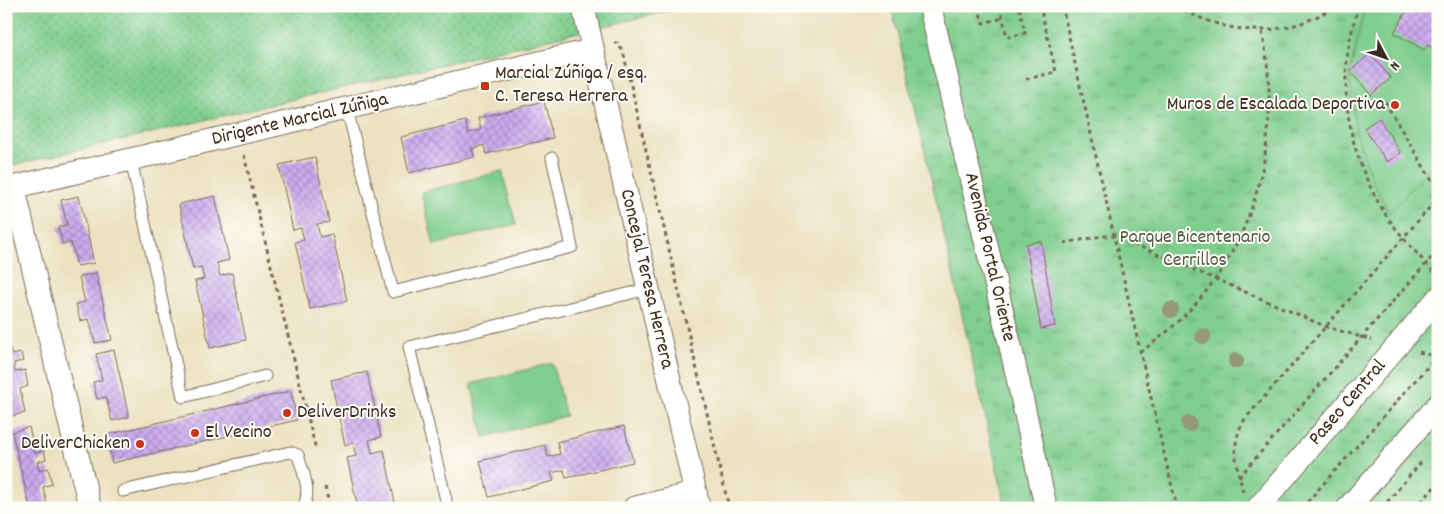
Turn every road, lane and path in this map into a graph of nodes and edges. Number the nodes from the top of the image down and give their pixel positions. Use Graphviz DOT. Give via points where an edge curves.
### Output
graph roads {
  1 [pos="583,6"];
  2 [pos="930,6"];
  3 [pos="978,6"];
  4 [pos="1000,6"];
  5 [pos="1019,6"];
  6 [pos="1040,6"];
  7 [pos="1062,6"];
  8 [pos="1178,6"];
  9 [pos="1335,6"];
  10 [pos="1359,6"];
  11 [pos="1003,18"];
  12 [pos="1262,31"];
  13 [pos="592,50"];
  14 [pos="1026,79"];
  15 [pos="1385,102"];
  16 [pos="347,109"];
  17 [pos="239,135"];
  18 [pos="552,158"];
  19 [pos="131,160"];
  20 [pos="10,188"];
  21 [pos="1438,191"];
  22 [pos="1438,198"];
  23 [pos="1115,236"];
  24 [pos="1404,238"];
  25 [pos="1064,243"];
  26 [pos="1438,250"];
  27 [pos="1426,264"];
  28 [pos="1438,278"];
  29 [pos="1214,280"];
  30 [pos="648,289"];
  31 [pos="1438,298"];
  32 [pos="1327,327"];
  33 [pos="1361,336"];
  34 [pos="1396,347"];
  35 [pos="1140,352"];
  36 [pos="1437,356"];
  37 [pos="264,376"];
  38 [pos="1438,405"];
  39 [pos="316,451"];
  40 [pos="1425,457"];
  41 [pos="1240,477"];
  42 [pos="323,479"];
  43 [pos="1438,483"];
  44 [pos="124,491"];
  45 [pos="446,500"];
  46 [pos="697,500"];
  47 [pos="1251,504"];
  48 [pos="90,508"];
  49 [pos="302,508"];
  50 [pos="330,508"];
  51 [pos="634,508"];
  52 [pos="729,508"];
  53 [pos="1046,508"];
  54 [pos="1178,508"];
  55 [pos="1302,508"];
  56 [pos="1348,508"];
  57 [pos="1382,508"];
  58 [pos="1416,508"];
  1 -- 13 [label="street, Concejal Teresa Herrera"];
  2 -- 53 [label="street, Avenida Portal Oriente"];
  3 -- 11 [label="path" via="982,23"];
  4 -- 11 [label="path"];
  5 -- 11 [label="path" via="1025,33 1007,37"];
  6 -- 14 [label="path" via="1056,72"];
  7 -- 23 [label="path"];
  8 -- 12 [label="path" via="1222,26"];
  9 -- 12 [label="path" via="1303,23"];
  10 -- 24 [label="path" via="1346,68 1348,121 1368,183 1381,208"];
  12 -- 29 [label="path" via="1270,104 1264,166 1245,226"];
  13 -- 16 [label="street, Dirigente Marcial Zúñiga"];
  13 -- 30 [label="street, Concejal Teresa Herrera"];
  13 -- 52 [label="path" via="617,43 623,51"];
  15 -- 21 [label="path"];
  16 -- 17 [label="street, Dirigente Marcial Zúñiga"];
  16 -- 18 [label="lane" via="393,292 572,247"];
  17 -- 19 [label="street, Dirigente Marcial Zúñiga"];
  17 -- 39 [label="path"];
  19 -- 20 [label="street, Dirigente Marcial Zúñiga"];
  19 -- 37 [label="lane" via="183,397"];
  20 -- 48 [label="street"];
  22 -- 24 [label="path"];
  23 -- 25 [label="path"];
  23 -- 29 [label="path"];
  23 -- 35 [label="path"];
  24 -- 27 [label="path"];
  24 -- 32 [label="path"];
  26 -- 27 [label="path"];
  27 -- 28 [label="path"];
  27 -- 33 [label="path"];
  29 -- 32 [label="path"];
  29 -- 35 [label="path" via="1191,309"];
  30 -- 45 [label="lane" via="409,347"];
  30 -- 46 [label="street, Concejal Teresa Herrera"];
  31 -- 34 [label="street, Paseo Central"];
  32 -- 33 [label="path"];
  32 -- 41 [label="path" via="1240,427 1235,448"];
  33 -- 34 [label="path"];
  33 -- 41 [label="path"];
  34 -- 36 [label="path"];
  34 -- 47 [label="street, Paseo Central"];
  35 -- 54 [label="path"];
  36 -- 55 [label="path"];
  38 -- 56 [label="street"];
  40 -- 57 [label="path"];
  41 -- 47 [label="path"];
  42 -- 50 [label="path"];
  43 -- 58 [label="path"];
  44 -- 49 [label="lane" via="290,452 298,455 307,488 307,499"];
  46 -- 51 [label="street"];
}
